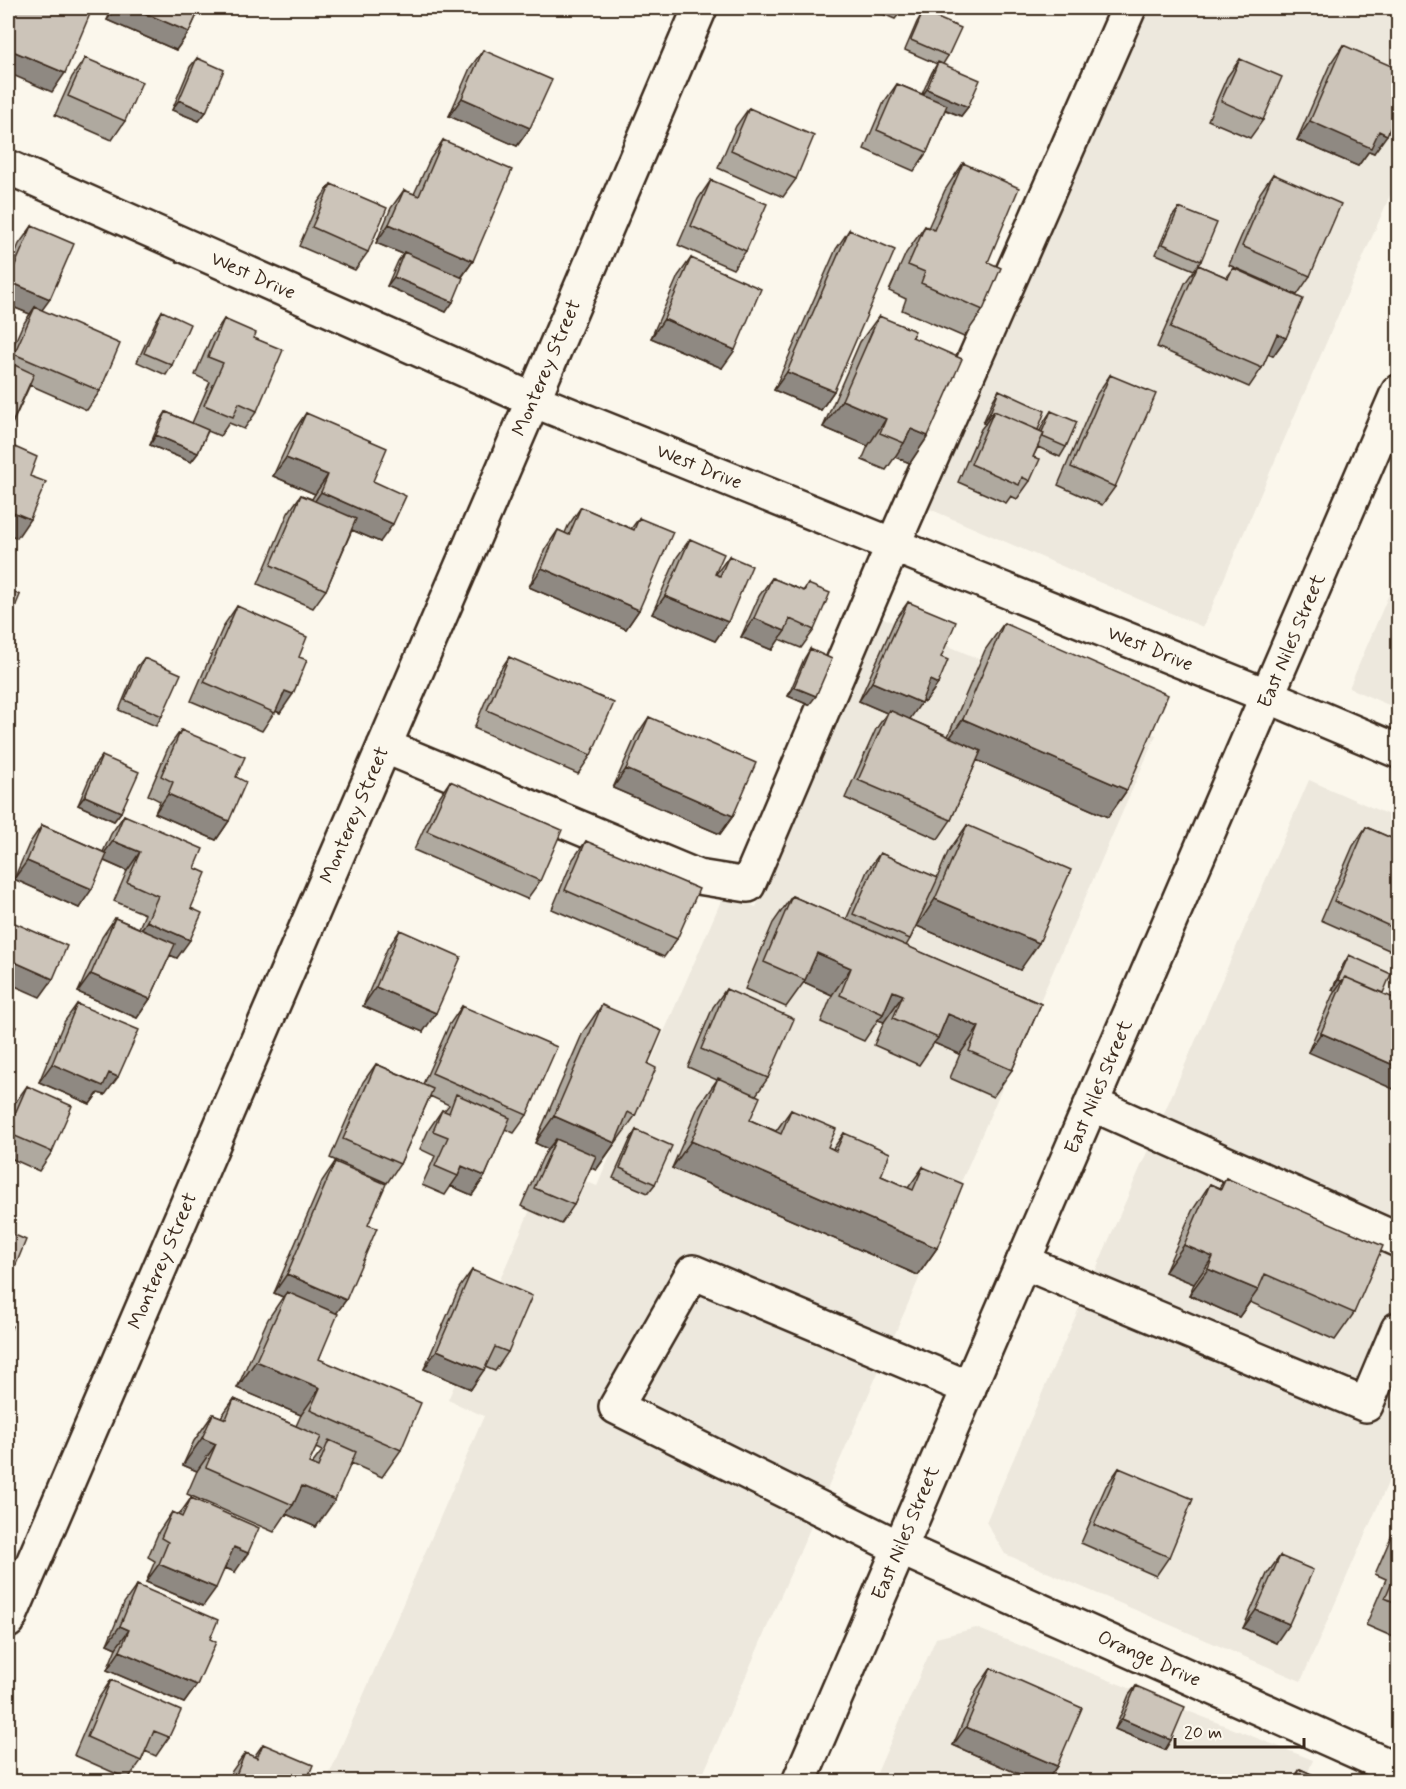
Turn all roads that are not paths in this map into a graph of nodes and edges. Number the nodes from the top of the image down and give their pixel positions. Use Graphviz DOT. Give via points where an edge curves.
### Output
graph roads {
  1 [pos="700,8"];
  2 [pos="1129,8"];
  3 [pos="8,167"];
  4 [pos="1398,392"];
  5 [pos="533,400"];
  6 [pos="893,545"];
  7 [pos="1268,696"];
  8 [pos="384,746"];
  9 [pos="1398,751"];
  10 [pos="1092,1104"];
  11 [pos="1398,1240"];
  12 [pos="1023,1262"];
  13 [pos="1398,1329"];
  14 [pos="969,1388"];
  15 [pos="900,1548"];
  16 [pos="8,1621"];
  17 [pos="1398,1770"];
  18 [pos="799,1782"];
  1 -- 5 [label="street, Monterey Street"];
  2 -- 6 [label="street"];
  3 -- 5 [label="street, West Drive"];
  4 -- 7 [label="street, East Niles Street"];
  5 -- 6 [label="street, West Drive"];
  5 -- 8 [label="street, Monterey Street"];
  6 -- 7 [label="street, West Drive"];
  6 -- 8 [label="street" via="748,885 698,877"];
  7 -- 9 [label="street, West Drive"];
  7 -- 10 [label="street, East Niles Street"];
  8 -- 16 [label="street, Monterey Street"];
  10 -- 11 [label="street"];
  10 -- 12 [label="street, East Niles Street"];
  12 -- 13 [label="street" via="1366,1405"];
  12 -- 14 [label="street, East Niles Street"];
  14 -- 15 [label="street, East Niles Street"];
  14 -- 15 [label="street, Orange Drive" via="693,1272 616,1407"];
  15 -- 17 [label="street, Orange Drive"];
  15 -- 18 [label="street, East Niles Street"];
}
